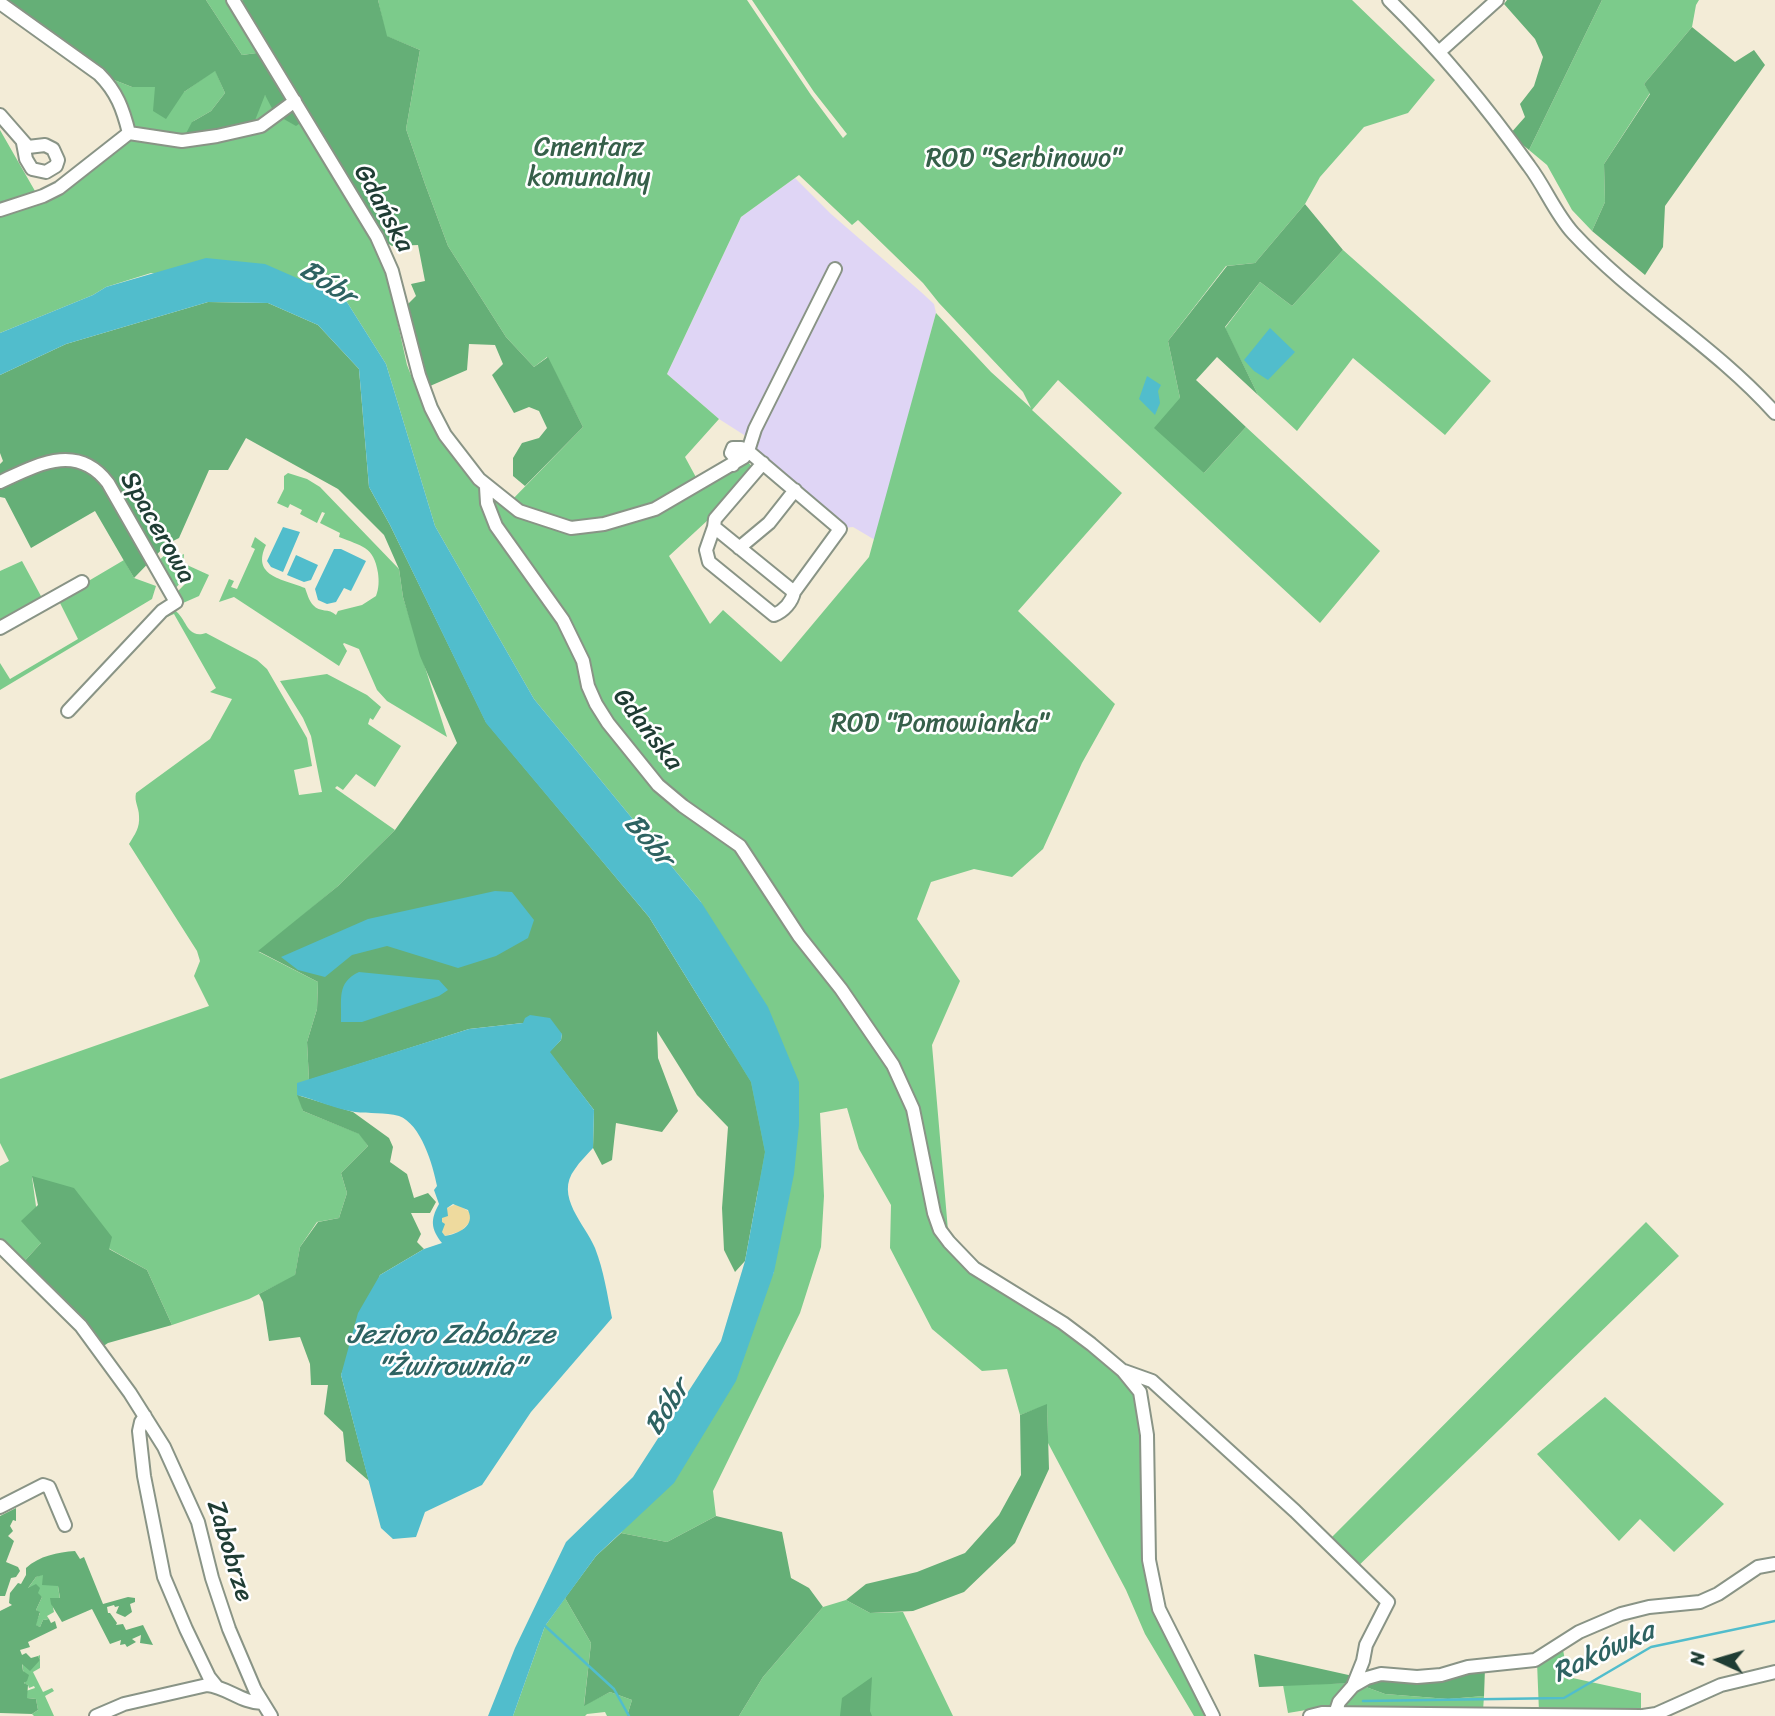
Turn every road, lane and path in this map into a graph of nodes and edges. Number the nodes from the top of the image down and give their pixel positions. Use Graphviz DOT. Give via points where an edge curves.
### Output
graph roads {
  1 [pos="233,0"];
  2 [pos="1389,0"];
  3 [pos="1497,0"];
  4 [pos="0,4"];
  5 [pos="1439,52"];
  6 [pos="295,101"];
  7 [pos="0,115"];
  8 [pos="130,133"];
  9 [pos="23,143"];
  10 [pos="0,210"];
  11 [pos="835,269"];
  12 [pos="1775,413"];
  13 [pos="742,458"];
  14 [pos="764,463"];
  15 [pos="0,482"];
  16 [pos="486,487"];
  17 [pos="795,490"];
  18 [pos="714,527"];
  19 [pos="739,548"];
  20 [pos="82,582"];
  21 [pos="794,592"];
  22 [pos="0,628"];
  23 [pos="68,711"];
  24 [pos="0,1246"];
  25 [pos="1123,1371"];
  26 [pos="145,1416"];
  27 [pos="0,1507"];
  28 [pos="65,1525"];
  29 [pos="1775,1564"];
  30 [pos="1363,1661"];
  31 [pos="1775,1672"];
  32 [pos="1381,1674"];
  33 [pos="1353,1686"];
  34 [pos="217,1687"];
  35 [pos="262,1703"];
  36 [pos="1335,1714"];
  37 [pos="96,1716"];
  38 [pos="271,1716"];
  39 [pos="1213,1716"];
  40 [pos="1310,1716"];
  41 [pos="1649,1716"];
  1 -- 6 [label="street, Gdańska"];
  2 -- 5 [label="street"];
  3 -- 5 [label="street"];
  4 -- 8 [label="street" via="99,74 113,88"];
  5 -- 12 [label="street" via="1530,167 1570,230 1609,268 1739,374"];
  6 -- 8 [label="street" via="261,126 217,136 182,141"];
  6 -- 16 [label="street, Gdańska" via="386,257 431,408 445,435"];
  7 -- 9 [label="street"];
  8 -- 10 [label="street" via="59,188"];
  11 -- 13 [label="street"];
  13 -- 14 [label="street"];
  13 -- 16 [label="street, Gdańska" via="655,509 587,528 535,518"];
  14 -- 17 [label="street"];
  14 -- 18 [label="street" via="715,519"];
  15 -- 23 [label="street, Spacerowa" via="52,460 79,462 96,471 108,483 176,602 162,611"];
  16 -- 25 [label="street, Gdańska" via="496,526 563,620 583,661 588,687 608,723 658,785 740,846 902,1081 910,1097 940,1230 974,1268 1062,1323"];
  17 -- 19 [label="street" via="769,523"];
  17 -- 21 [label="street" via="840,529"];
  18 -- 19 [label="street"];
  18 -- 21 [label="street" via="706,550 709,562 774,615 788,605"];
  19 -- 21 [label="street"];
  20 -- 22 [label="street"];
  24 -- 26 [label="street, Zabobrze" via="81,1326"];
  25 -- 30 [label="street" via="1152,1381 1296,1511 1388,1602"];
  25 -- 39 [label="street" via="1140,1392 1147,1435 1149,1560 1159,1609"];
  26 -- 34 [label="street" via="139,1431 144,1476 164,1577"];
  26 -- 35 [label="street, Zabobrze" via="194,1509 220,1606"];
  27 -- 28 [label="street" via="43,1485"];
  29 -- 32 [label="street" via="1758,1567 1700,1602 1621,1614 1578,1632 1535,1660 1468,1667 1441,1675"];
  30 -- 32 [label="street" via="1368,1670"];
  30 -- 33 [label="street"];
  31 -- 41 [label="street" via="1721,1685"];
  32 -- 33 [label="street"];
  33 -- 36 [label="street"];
  34 -- 35 [label="street" via="245,1701"];
  34 -- 37 [label="street" via="207,1685 141,1700"];
  35 -- 38 [label="street, Zabobrze"];
  36 -- 40 [label="street"];
  36 -- 41 [label="street"];
}
